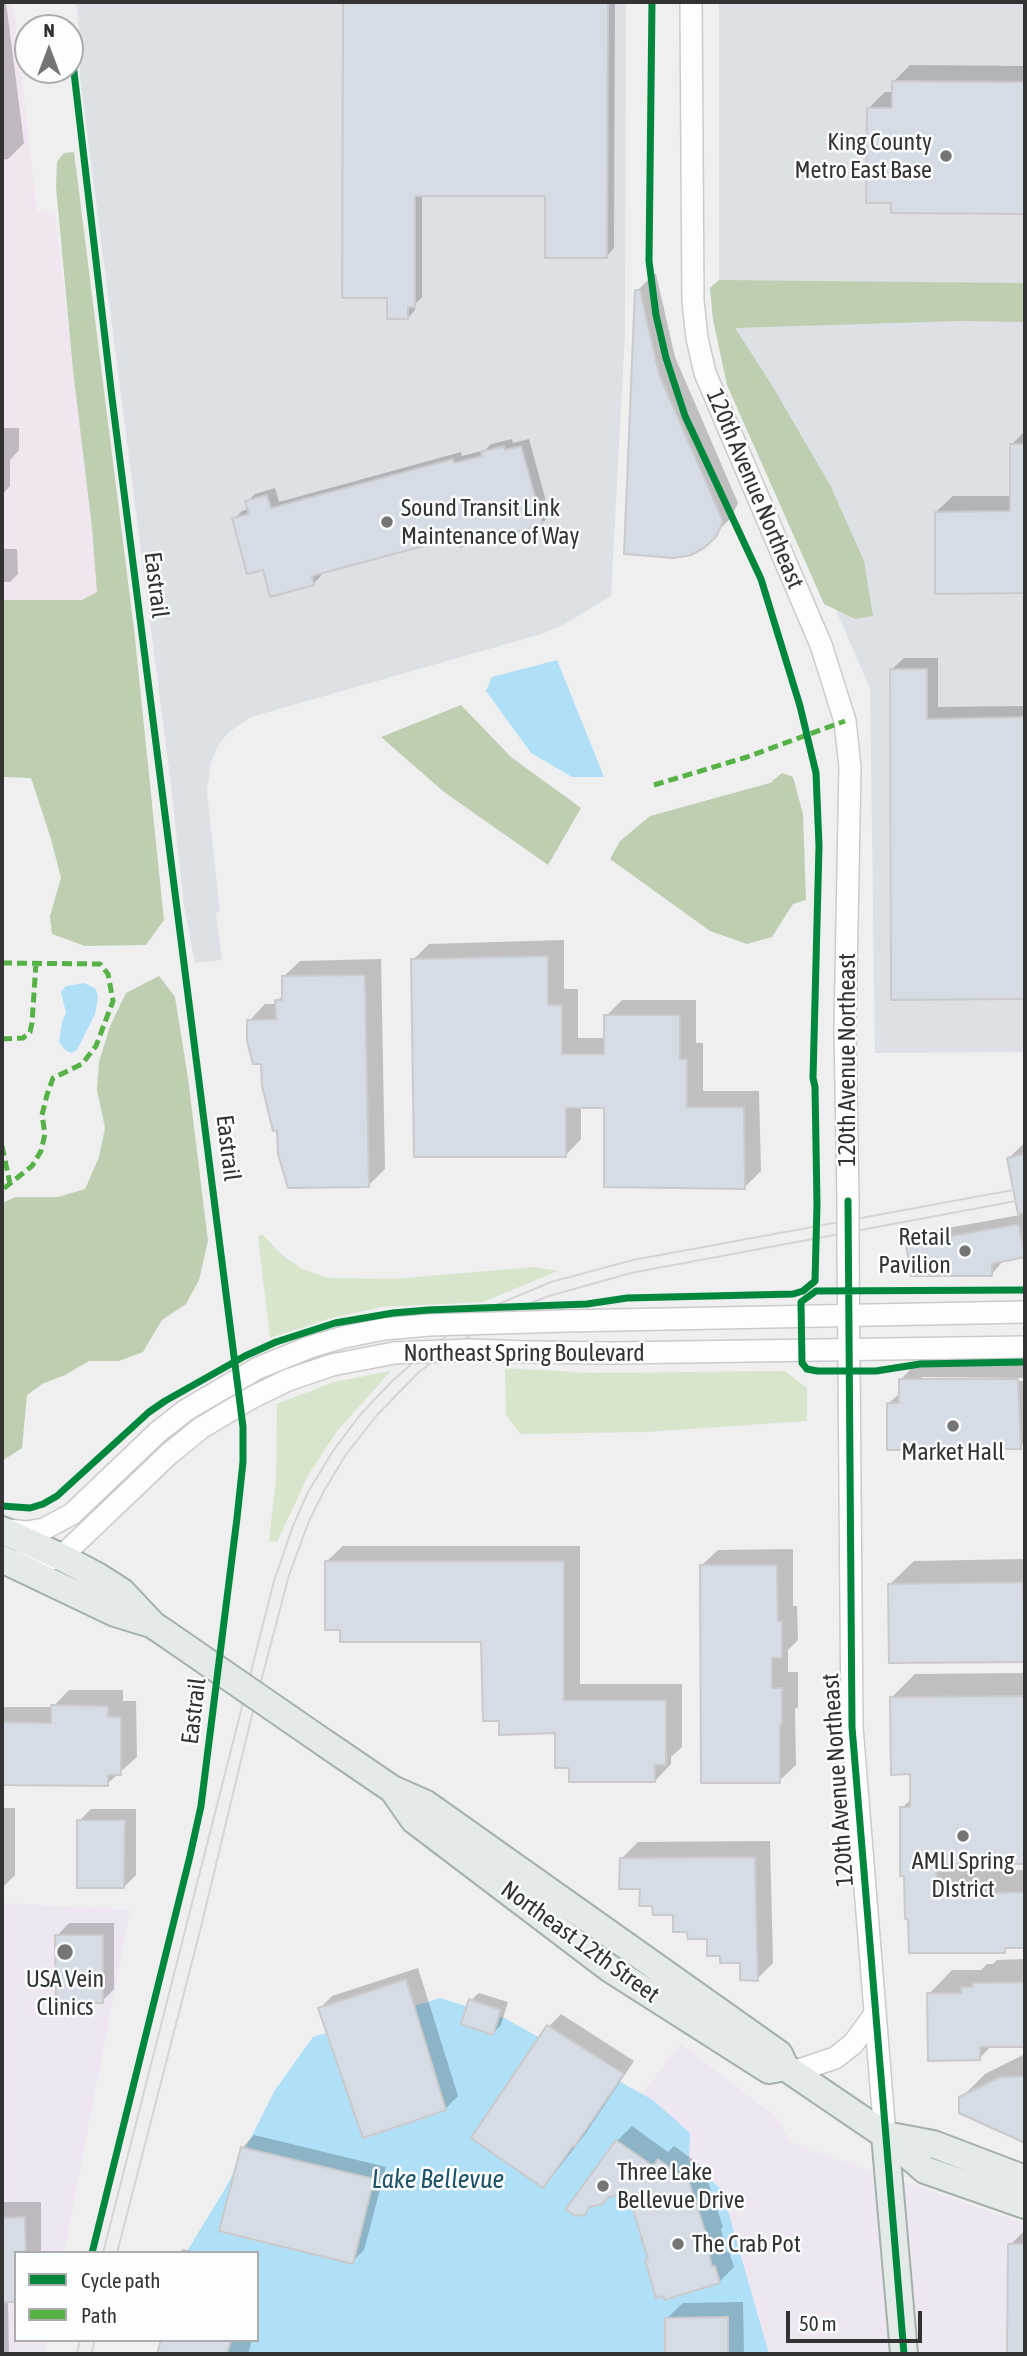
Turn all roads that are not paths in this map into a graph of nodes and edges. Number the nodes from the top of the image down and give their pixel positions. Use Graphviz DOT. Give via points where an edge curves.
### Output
graph roads {
  1 [pos="691,2"];
  2 [pos="1025,1312"];
  3 [pos="848,1315"];
  4 [pos="1025,1347"];
  5 [pos="848,1349"];
  6 [pos="2,1530"];
  7 [pos="61,1557"];
  8 [pos="4,1560"];
  9 [pos="159,1629"];
  10 [pos="875,2014"];
  11 [pos="789,2070"];
  12 [pos="885,2135"];
  13 [pos="1025,2179"];
  14 [pos="1025,2205"];
  15 [pos="904,2354"];
  1 -- 3 [label="street, 120th Avenue Northeast, bridge" via="697,338 705,373 821,645 845,721 850,767 845,1028"];
  2 -- 3 [label="street, Northeast Spring Boulevard"];
  3 -- 5 [label="street, 120th Avenue Northeast"];
  3 -- 6 [label="street, Northeast Spring Boulevard, bridge" via="429,1325 344,1337 286,1355 186,1410 72,1514 44,1529"];
  4 -- 5 [label="street, Northeast Spring Boulevard"];
  5 -- 7 [label="street, Northeast Spring Boulevard, bridge" via="449,1350 394,1353 332,1365 236,1406 189,1438"];
  5 -- 10 [label="street, 120th Avenue Northeast" via="852,1727"];
  6 -- 7 [label="main road, Northeast 12th Street"];
  7 -- 8 [label="street" via="36,1563"];
  7 -- 9 [label="main road, Northeast 12th Street" via="122,1592"];
  8 -- 9 [label="main road, Northeast 12th Street"];
  9 -- 11 [label="main road, Northeast 12th Street, bridge" via="392,1789 426,1804 760,2040 779,2054"];
  10 -- 11 [label="street" via="853,2044 835,2058"];
  10 -- 12 [label="street, 120th Avenue Northeast"];
  11 -- 12 [label="main road, Northeast 12th Street"];
  12 -- 13 [label="main road, Northeast 12th Street" via="933,2144"];
  12 -- 14 [label="main road, Northeast 12th Street" via="925,2170"];
  12 -- 15 [label="main road, 120th Avenue Northeast"];
}
